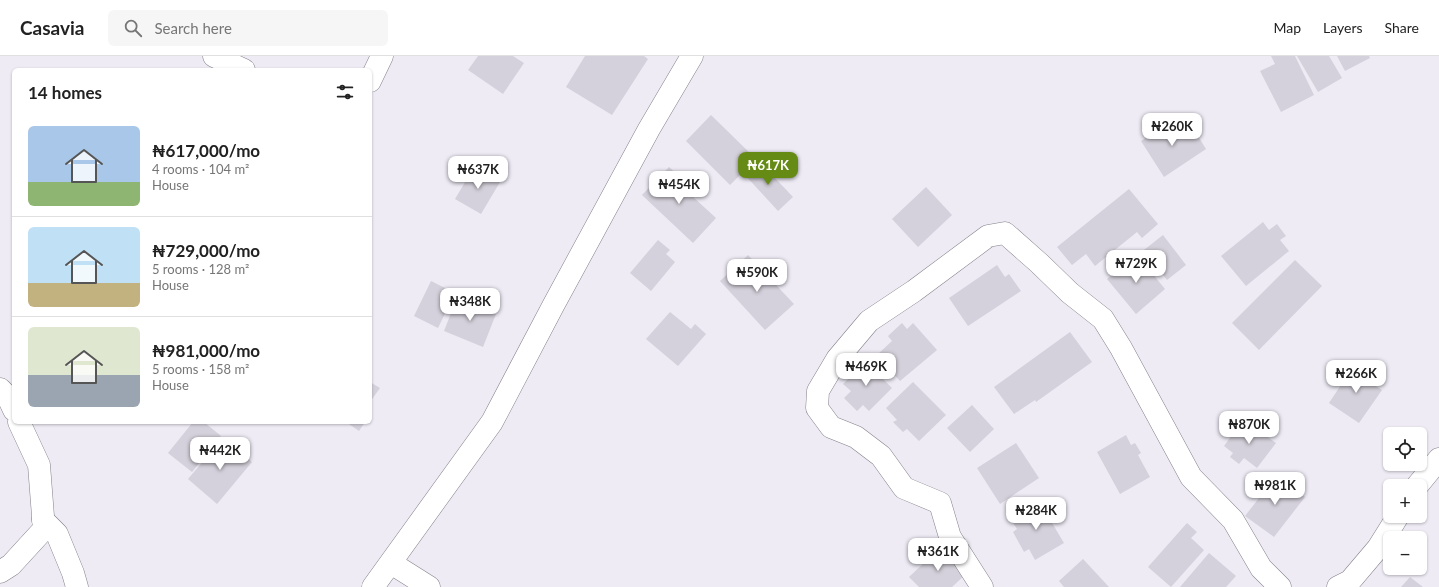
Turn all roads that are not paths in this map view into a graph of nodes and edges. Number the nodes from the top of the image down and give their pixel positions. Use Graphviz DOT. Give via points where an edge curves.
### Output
graph roads {
  1 [pos="214,56"];
  2 [pos="382,56"];
  3 [pos="687,59"];
  4 [pos="240,68"];
  5 [pos="372,76"];
  6 [pos="0,389"];
  7 [pos="12,406"];
  8 [pos="20,424"];
  9 [pos="1439,460"];
  10 [pos="1423,479"];
  11 [pos="43,520"];
  12 [pos="1394,523"];
  13 [pos="391,563"];
  14 [pos="0,572"];
  15 [pos="77,587"];
  16 [pos="373,587"];
  17 [pos="429,587"];
  18 [pos="982,587"];
  19 [pos="1280,587"];
  20 [pos="1338,587"];
  1 -- 4 [label="street"];
  2 -- 5 [label="street"];
  3 -- 13 [label="street" via="492,422"];
  6 -- 7 [label="street"];
  8 -- 11 [label="street" via="38,465"];
  9 -- 10 [label="street"];
  11 -- 14 [label="street" via="44,529 11,565"];
  11 -- 15 [label="street" via="56,534"];
  12 -- 20 [label="street" via="1378,548 1350,581"];
  13 -- 16 [label="street"];
  13 -- 17 [label="street"];
  18 -- 19 [label="street" via="950,537 940,503 904,488 881,456 856,437 831,427 817,408 818,391 837,359 869,321 988,236 1004,234 1070,293 1103,318 1191,477 1233,520 1261,568"];
}
